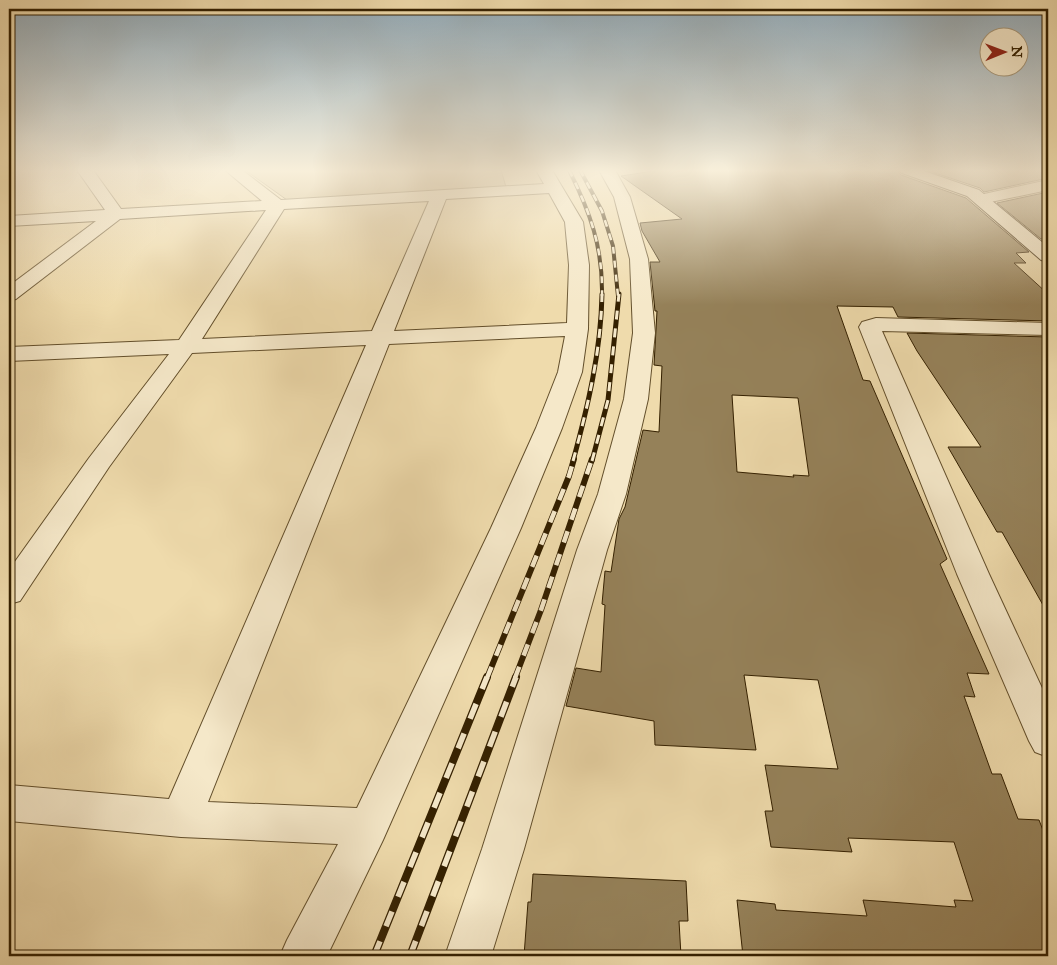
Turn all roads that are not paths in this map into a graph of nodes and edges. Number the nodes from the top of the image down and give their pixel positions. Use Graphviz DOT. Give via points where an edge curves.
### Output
graph roads {
  1 [pos="100,215"];
  2 [pos="115,215"];
  3 [pos="271,215"];
  4 [pos="431,215"];
  5 [pos="570,215"];
  6 [pos="627,215"];
  7 [pos="1000,215"];
  8 [pos="9,221"];
  9 [pos="1048,256"];
  10 [pos="9,295"];
  11 [pos="577,329"];
  12 [pos="1048,329"];
  13 [pos="382,337"];
  14 [pos="186,346"];
  15 [pos="9,354"];
  16 [pos="9,593"];
  17 [pos="1048,741"];
  18 [pos="9,803"];
  19 [pos="181,818"];
  20 [pos="369,826"];
  21 [pos="303,956"];
  22 [pos="468,956"];
  1 -- 8 [label="street"];
  2 -- 10 [label="street"];
  3 -- 14 [label="street"];
  4 -- 13 [label="street"];
  5 -- 11 [label="street" via="574,222 579,265"];
  6 -- 22 [label="street" via="639,259 644,333 636,398 612,494"];
  7 -- 9 [label="street"];
  11 -- 13 [label="street"];
  11 -- 20 [label="street" via="570,372 549,428"];
  12 -- 17 [label="street" via="876,324 870,327 969,564"];
  13 -- 14 [label="street"];
  13 -- 19 [label="street"];
  14 -- 15 [label="street"];
  14 -- 16 [label="street" via="98,464"];
  18 -- 19 [label="street"];
  19 -- 20 [label="street"];
  20 -- 21 [label="street"];
}
